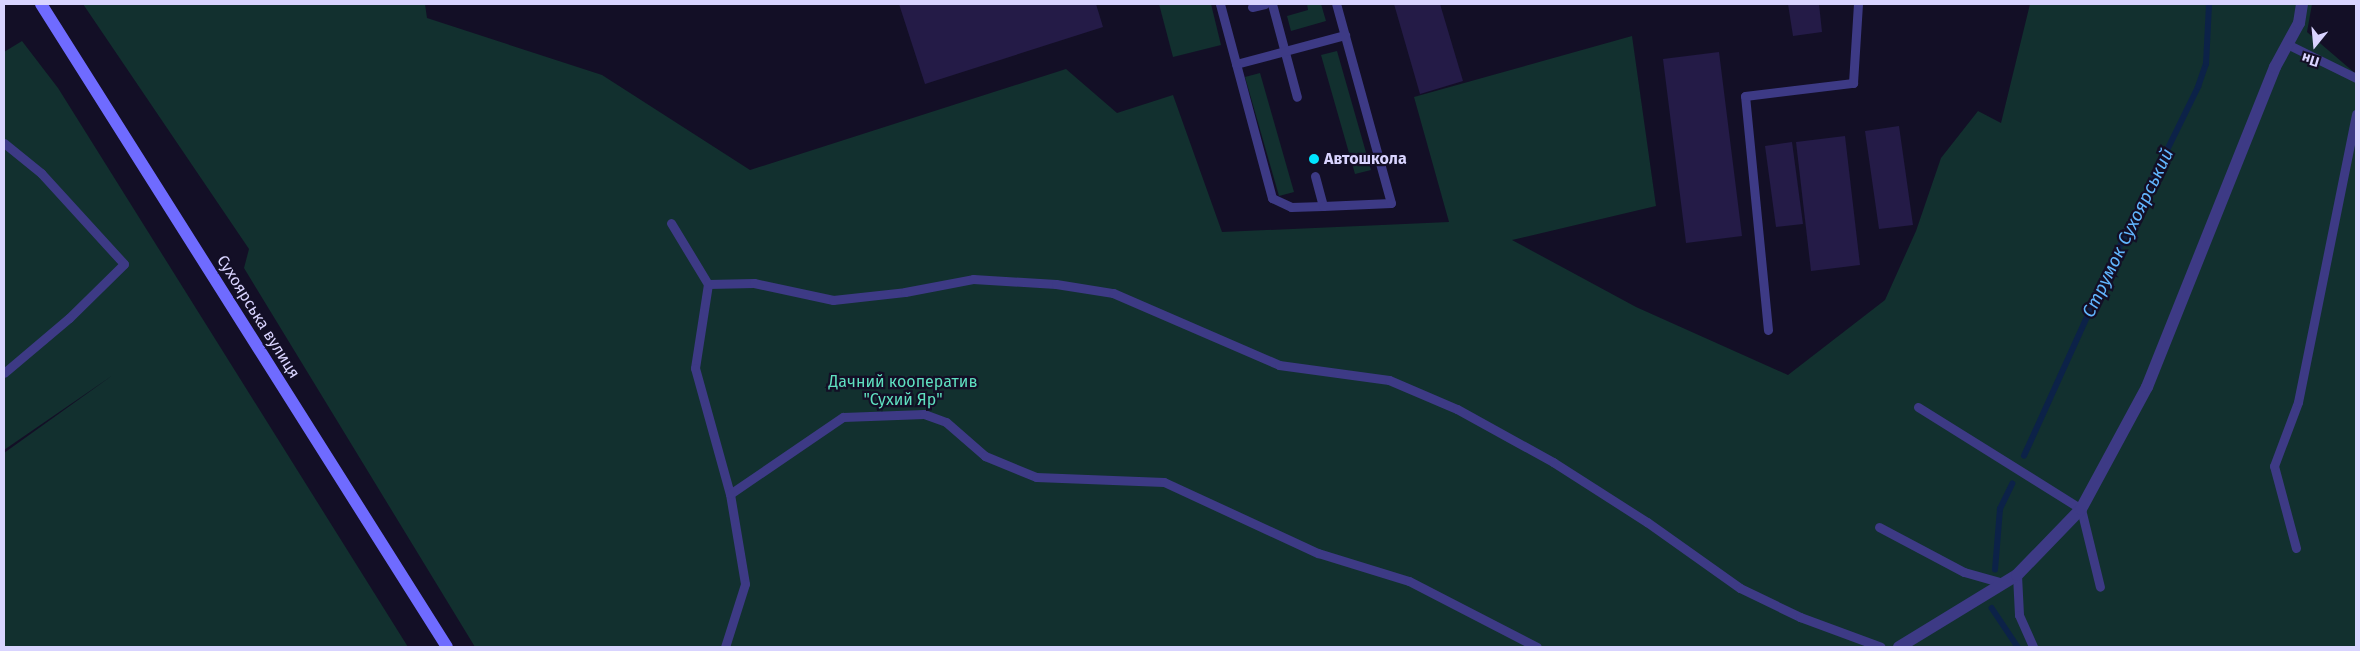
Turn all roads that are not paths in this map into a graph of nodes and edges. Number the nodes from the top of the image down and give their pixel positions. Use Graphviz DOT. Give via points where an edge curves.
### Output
graph roads {
  1 [pos="41,4"];
  2 [pos="1220,4"];
  3 [pos="1264,4"];
  4 [pos="1272,4"];
  5 [pos="1336,4"];
  6 [pos="1858,4"];
  7 [pos="2302,4"];
  8 [pos="1252,7"];
  9 [pos="1345,35"];
  10 [pos="2287,44"];
  11 [pos="1285,51"];
  12 [pos="1236,64"];
  13 [pos="2356,78"];
  14 [pos="1297,97"];
  15 [pos="2356,114"];
  16 [pos="4,143"];
  17 [pos="1314,176"];
  18 [pos="1323,206"];
  19 [pos="671,223"];
  20 [pos="708,284"];
  21 [pos="1768,330"];
  22 [pos="4,373"];
  23 [pos="1918,408"];
  24 [pos="730,494"];
  25 [pos="2081,509"];
  26 [pos="1880,526"];
  27 [pos="2296,548"];
  28 [pos="2017,575"];
  29 [pos="2002,584"];
  30 [pos="2100,587"];
  31 [pos="447,647"];
  32 [pos="725,647"];
  33 [pos="1537,647"];
  34 [pos="1881,647"];
  35 [pos="1899,647"];
  36 [pos="2033,647"];
  1 -- 31 [label="street, Сухоярська вулиця"];
  2 -- 12 [label="lane"];
  3 -- 8 [label="lane"];
  4 -- 11 [label="lane"];
  5 -- 9 [label="lane"];
  6 -- 21 [label="lane" via="1852,83 1745,96"];
  7 -- 10 [label="street" via="2299,23"];
  9 -- 11 [label="lane"];
  9 -- 18 [label="lane" via="1392,203"];
  10 -- 13 [label="lane"];
  10 -- 25 [label="street" via="2274,67 2147,387"];
  11 -- 12 [label="lane"];
  11 -- 14 [label="lane"];
  12 -- 18 [label="lane" via="1272,198 1291,207"];
  15 -- 27 [label="lane" via="2298,402 2274,466"];
  16 -- 22 [label="lane" via="41,173 124,264 69,318"];
  17 -- 18 [label="lane"];
  19 -- 20 [label="lane"];
  20 -- 24 [label="lane" via="695,368"];
  20 -- 34 [label="lane" via="754,283 833,300 905,292 973,279 1056,284 1113,293 1279,365 1389,380 1457,409 1554,462 1740,588 1800,617"];
  23 -- 25 [label="lane"];
  24 -- 32 [label="lane" via="745,584"];
  24 -- 33 [label="lane" via="843,417 924,414 946,422 985,456 1036,477 1164,482 1318,553 1409,581"];
  25 -- 28 [label="street"];
  25 -- 30 [label="lane"];
  26 -- 29 [label="lane" via="1964,572"];
  28 -- 29 [label="street"];
  28 -- 36 [label="lane" via="2019,615"];
  29 -- 35 [label="street"];
}
